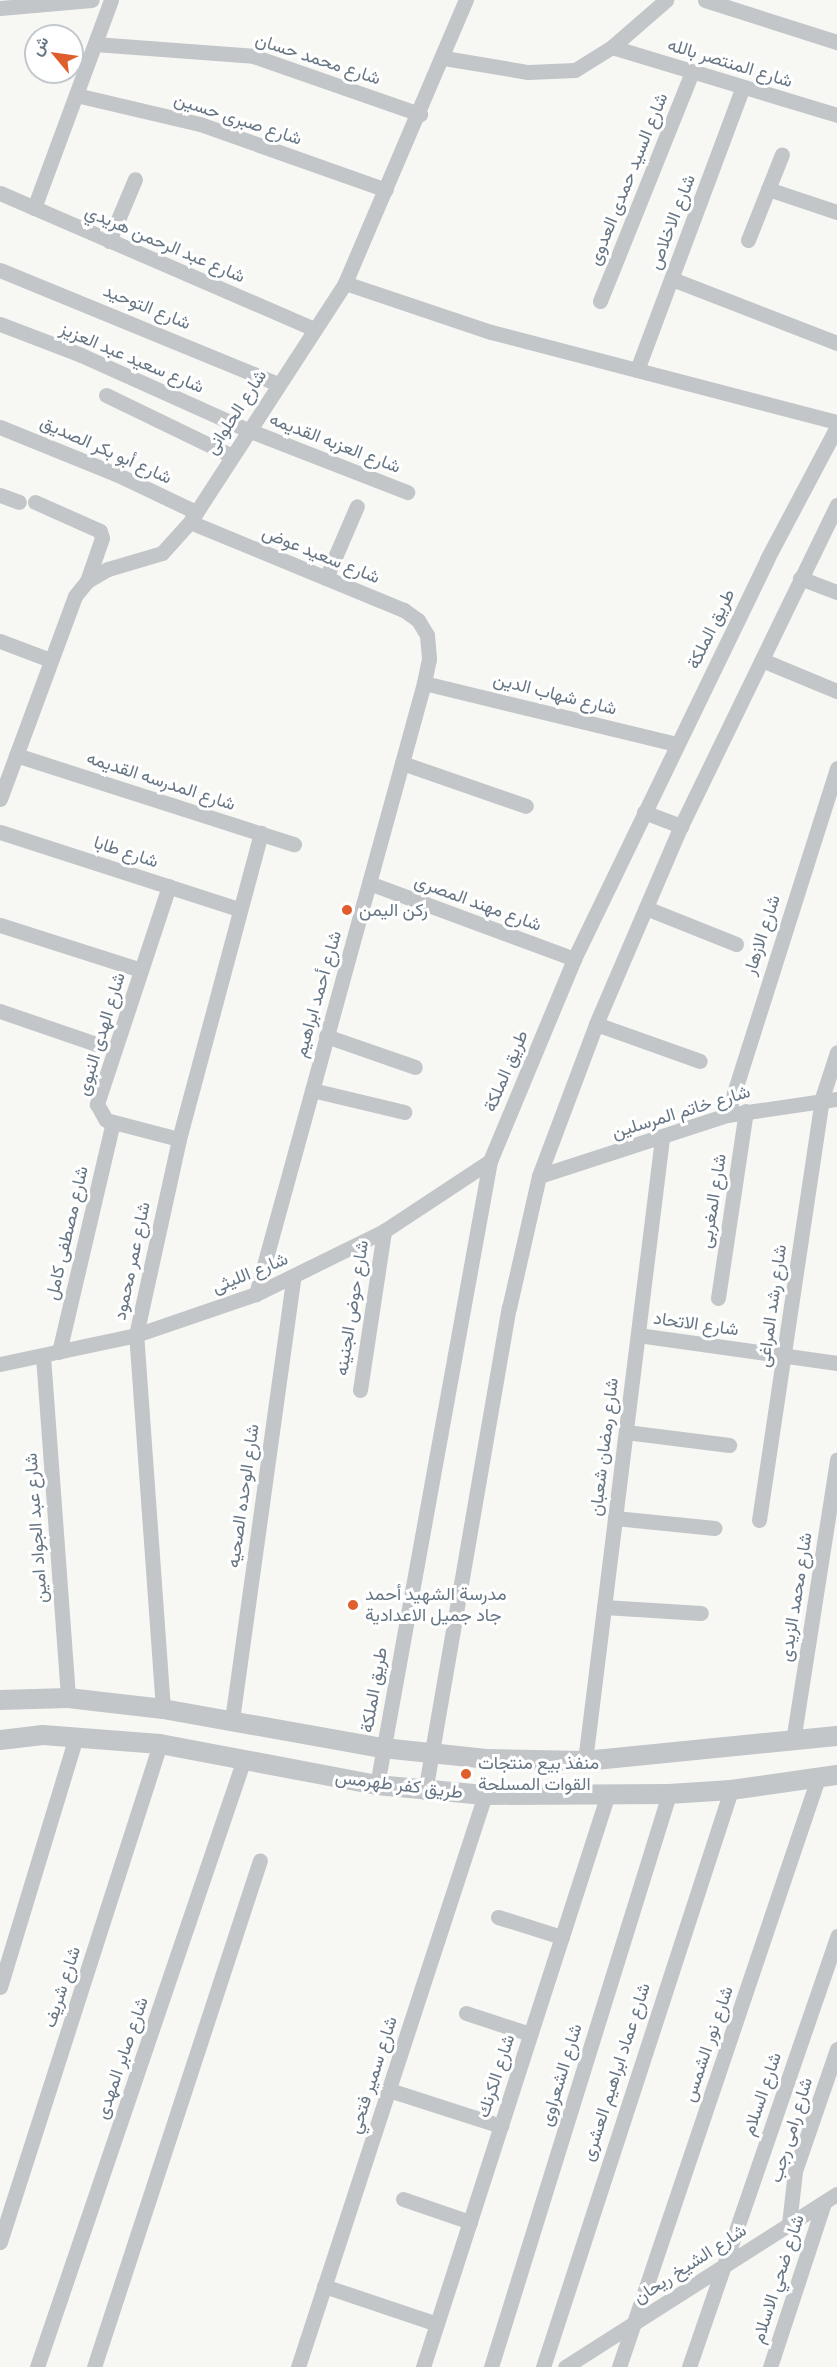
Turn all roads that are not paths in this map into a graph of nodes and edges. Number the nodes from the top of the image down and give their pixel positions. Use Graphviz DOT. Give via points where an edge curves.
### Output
graph roads {
  1 [pos="92,0"];
  2 [pos="111,0"];
  3 [pos="466,0"];
  4 [pos="665,0"];
  5 [pos="705,0"];
  6 [pos="0,8"];
  7 [pos="837,42"];
  8 [pos="95,44"];
  9 [pos="612,47"];
  10 [pos="444,58"];
  11 [pos="692,72"];
  12 [pos="743,87"];
  13 [pos="76,95"];
  14 [pos="420,114"];
  15 [pos="837,115"];
  16 [pos="782,154"];
  17 [pos="135,179"];
  18 [pos="768,189"];
  19 [pos="386,190"];
  20 [pos="0,193"];
  21 [pos="34,208"];
  22 [pos="837,212"];
  23 [pos="748,240"];
  24 [pos="109,241"];
  25 [pos="0,270"];
  26 [pos="672,279"];
  27 [pos="345,283"];
  28 [pos="600,301"];
  29 [pos="0,324"];
  30 [pos="314,329"];
  31 [pos="837,343"];
  32 [pos="637,370"];
  33 [pos="278,384"];
  34 [pos="106,395"];
  35 [pos="837,422"];
  36 [pos="0,427"];
  37 [pos="837,427"];
  38 [pos="248,430"];
  39 [pos="232,456"];
  40 [pos="407,492"];
  41 [pos="0,495"];
  42 [pos="19,502"];
  43 [pos="35,502"];
  44 [pos="837,505"];
  45 [pos="357,506"];
  46 [pos="193,517"];
  47 [pos="326,578"];
  48 [pos="800,578"];
  49 [pos="87,581"];
  50 [pos="837,592"];
  51 [pos="427,634"];
  52 [pos="0,641"];
  53 [pos="50,660"];
  54 [pos="762,660"];
  55 [pos="424,683"];
  56 [pos="837,691"];
  57 [pos="677,744"];
  58 [pos="16,755"];
  59 [pos="402,763"];
  60 [pos="837,768"];
  61 [pos="1,791"];
  62 [pos="831,802"];
  63 [pos="526,806"];
  64 [pos="644,812"];
  65 [pos="681,826"];
  66 [pos="0,832"];
  67 [pos="261,833"];
  68 [pos="294,844"];
  69 [pos="369,883"];
  70 [pos="169,886"];
  71 [pos="646,908"];
  72 [pos="239,909"];
  73 [pos="0,925"];
  74 [pos="736,944"];
  75 [pos="574,959"];
  76 [pos="141,970"];
  77 [pos="0,1011"];
  78 [pos="596,1024"];
  79 [pos="326,1036"];
  80 [pos="96,1044"];
  81 [pos="837,1052"];
  82 [pos="700,1061"];
  83 [pos="415,1067"];
  84 [pos="312,1090"];
  85 [pos="830,1098"];
  86 [pos="746,1111"];
  87 [pos="404,1112"];
  88 [pos="727,1115"];
  89 [pos="112,1122"];
  90 [pos="662,1138"];
  91 [pos="179,1139"];
  92 [pos="490,1161"];
  93 [pos="539,1176"];
  94 [pos="384,1231"];
  95 [pos="293,1278"];
  96 [pos="256,1294"];
  97 [pos="718,1298"];
  98 [pos="136,1335"];
  99 [pos="638,1335"];
  100 [pos="58,1352"];
  101 [pos="43,1356"];
  102 [pos="784,1356"];
  103 [pos="837,1363"];
  104 [pos="0,1364"];
  105 [pos="360,1390"];
  106 [pos="626,1432"];
  107 [pos="729,1445"];
  108 [pos="837,1459"];
  109 [pos="615,1518"];
  110 [pos="759,1520"];
  111 [pos="715,1528"];
  112 [pos="604,1607"];
  113 [pos="701,1614"];
  114 [pos="68,1698"];
  115 [pos="0,1700"];
  116 [pos="163,1709"];
  117 [pos="232,1720"];
  118 [pos="837,1736"];
  119 [pos="76,1737"];
  120 [pos="0,1740"];
  121 [pos="793,1741"];
  122 [pos="160,1744"];
  123 [pos="383,1748"];
  124 [pos="430,1754"];
  125 [pos="585,1761"];
  126 [pos="243,1762"];
  127 [pos="828,1776"];
  128 [pos="377,1785"];
  129 [pos="731,1790"];
  130 [pos="425,1792"];
  131 [pos="669,1794"];
  132 [pos="485,1795"];
  133 [pos="607,1797"];
  134 [pos="260,1860"];
  135 [pos="498,1917"];
  136 [pos="837,1936"];
  137 [pos="562,1937"];
  138 [pos="0,1988"];
  139 [pos="466,2013"];
  140 [pos="530,2034"];
  141 [pos="837,2049"];
  142 [pos="389,2090"];
  143 [pos="501,2126"];
  144 [pos="830,2198"];
  145 [pos="403,2199"];
  146 [pos="470,2222"];
  147 [pos="789,2224"];
  148 [pos="0,2242"];
  149 [pos="724,2265"];
  150 [pos="324,2286"];
  151 [pos="635,2322"];
  152 [pos="437,2324"];
  153 [pos="584,2360"];
  154 [pos="37,2367"];
  155 [pos="94,2367"];
  156 [pos="298,2367"];
  157 [pos="423,2367"];
  158 [pos="491,2367"];
  159 [pos="543,2367"];
  160 [pos="565,2367"];
  161 [pos="619,2367"];
  162 [pos="689,2367"];
  163 [pos="770,2367"];
  1 -- 6 [label="street"];
  2 -- 8 [label="street"];
  3 -- 10 [label="street, شارع الحلوانى"];
  4 -- 9 [label="street"];
  5 -- 7 [label="street"];
  8 -- 13 [label="street"];
  8 -- 14 [label="street, شارع محمد حسان" via="253,56"];
  9 -- 10 [label="street" via="583,68 550,74"];
  9 -- 11 [label="street, شارع المنتصر بالله"];
  10 -- 14 [label="street, شارع الحلوانى"];
  11 -- 12 [label="street, شارع المنتصر بالله"];
  11 -- 28 [label="street, شارع السيد حمدى العدوى"];
  12 -- 15 [label="street, شارع المنتصر بالله"];
  12 -- 26 [label="street, شارع الاخلاص"];
  13 -- 19 [label="street, شارع صبرى حسين" via="200,124"];
  13 -- 21 [label="street"];
  14 -- 19 [label="street, شارع الحلوانى"];
  16 -- 18 [label="street"];
  17 -- 24 [label="street"];
  18 -- 22 [label="street"];
  18 -- 23 [label="street"];
  19 -- 27 [label="street, شارع الحلوانى"];
  20 -- 21 [label="street, شارع عبد الرحمن هريدي"];
  21 -- 24 [label="street, شارع عبد الرحمن هريدي"];
  24 -- 30 [label="street, شارع عبد الرحمن هريدي"];
  25 -- 33 [label="street, شارع التوحيد"];
  26 -- 31 [label="street"];
  26 -- 32 [label="street, شارع الاخلاص"];
  27 -- 30 [label="street, شارع الحلوانى"];
  27 -- 32 [label="street" via="430,314"];
  29 -- 38 [label="street, شارع سعيد عبد العزيز" via="81,355"];
  30 -- 33 [label="street, شارع الحلوانى"];
  32 -- 35 [label="street"];
  33 -- 38 [label="street, شارع الحلوانى"];
  34 -- 39 [label="street"];
  36 -- 46 [label="street, شارع أبو بكر الصديق" via="116,474"];
  37 -- 57 [label="street, طريق الملكة"];
  38 -- 39 [label="street, شارع الحلوانى"];
  38 -- 40 [label="street, شارع العزبه القديمه"];
  39 -- 46 [label="street, شارع الحلوانى"];
  41 -- 42 [label="street"];
  43 -- 49 [label="street" via="100,531 102,538"];
  44 -- 48 [label="street"];
  45 -- 47 [label="street"];
  46 -- 47 [label="street, شارع سعيد عوض"];
  46 -- 49 [label="street, شارع الحلوانى" via="162,553 108,569"];
  47 -- 51 [label="street, شارع سعيد عوض" via="404,610 418,620"];
  48 -- 50 [label="street"];
  48 -- 54 [label="street"];
  49 -- 53 [label="street, شارع الحلوانى" via="68,610"];
  51 -- 55 [label="street, شارع أحمد ابراهيم" via="429,659"];
  52 -- 53 [label="street"];
  53 -- 58 [label="street, شارع الحلوانى"];
  54 -- 56 [label="street"];
  54 -- 65 [label="street"];
  55 -- 57 [label="street, شارع شهاب الدين"];
  55 -- 59 [label="street, شارع أحمد ابراهيم"];
  57 -- 64 [label="street, طريق الملكة"];
  58 -- 61 [label="street, شارع الحلوانى"];
  58 -- 67 [label="street, شارع المدرسه القديمه"];
  59 -- 63 [label="street"];
  59 -- 69 [label="street, شارع أحمد ابراهيم"];
  60 -- 62 [label="street, شارع الازهار"];
  62 -- 88 [label="street, شارع الازهار"];
  64 -- 65 [label="street"];
  64 -- 75 [label="street, طريق الملكة"];
  65 -- 71 [label="street"];
  66 -- 70 [label="street, شارع طابا"];
  67 -- 68 [label="street, شارع المدرسه القديمه"];
  67 -- 72 [label="street, شارع عمر محمود"];
  69 -- 75 [label="street, شارع مهند المصرى"];
  69 -- 79 [label="street, شارع أحمد ابراهيم"];
  70 -- 72 [label="street, شارع طابا"];
  70 -- 76 [label="street, شارع الهدى النبوى"];
  71 -- 74 [label="street"];
  71 -- 78 [label="street"];
  72 -- 91 [label="street, شارع عمر محمود"];
  73 -- 76 [label="street"];
  75 -- 92 [label="street, طريق الملكة"];
  76 -- 89 [label="street, شارع الهدى النبوى" via="97,1104 101,1116"];
  77 -- 80 [label="street"];
  78 -- 82 [label="street"];
  78 -- 93 [label="street"];
  79 -- 83 [label="street"];
  79 -- 84 [label="street, شارع أحمد ابراهيم"];
  81 -- 85 [label="street, شارع رشد المراغى"];
  84 -- 87 [label="street"];
  84 -- 96 [label="street, شارع أحمد ابراهيم"];
  85 -- 86 [label="street, شارع خاتم المرسلين"];
  85 -- 102 [label="street, شارع رشد المراغى"];
  86 -- 88 [label="street, شارع خاتم المرسلين"];
  86 -- 97 [label="street, شارع المغربى"];
  88 -- 90 [label="street, شارع خاتم المرسلين"];
  89 -- 91 [label="street"];
  89 -- 100 [label="street, شارع مصطفى كامل"];
  90 -- 93 [label="street, شارع خاتم المرسلين"];
  90 -- 99 [label="street, شارع رمضان شعبان"];
  91 -- 98 [label="street, شارع عمر محمود"];
  92 -- 94 [label="street, شارع الليثى"];
  92 -- 123 [label="street, طريق الملكة"];
  93 -- 124 [label="street" via="509,1308"];
  94 -- 95 [label="street, شارع الليثى"];
  94 -- 105 [label="street, شارع حوض الجنينه"];
  95 -- 96 [label="street, شارع الليثى"];
  95 -- 117 [label="street, شارع الوحده الصحيه"];
  96 -- 98 [label="street, شارع الليثى"];
  98 -- 100 [label="street, شارع الليثى"];
  98 -- 116 [label="street, شارع عمر محمود"];
  99 -- 102 [label="street, شارع الاتحاد"];
  99 -- 106 [label="street, شارع رمضان شعبان"];
  100 -- 101 [label="street, شارع الليثى"];
  101 -- 104 [label="street, شارع الليثى"];
  101 -- 114 [label="street, شارع عبد الجواد امين"];
  102 -- 103 [label="street"];
  102 -- 110 [label="street, شارع رشد المراغى"];
  106 -- 107 [label="street"];
  106 -- 109 [label="street, شارع رمضان شعبان"];
  108 -- 121 [label="street, شارع محمد الزيدى"];
  109 -- 111 [label="street"];
  109 -- 112 [label="street, شارع رمضان شعبان"];
  112 -- 113 [label="street"];
  112 -- 125 [label="street, شارع رمضان شعبان"];
  114 -- 115 [label="street, طريق كفر طهرمس"];
  114 -- 116 [label="street, طريق كفر طهرمس"];
  116 -- 117 [label="street, طريق كفر طهرمس"];
  117 -- 123 [label="street, طريق كفر طهرمس"];
  118 -- 121 [label="street, طريق كفر طهرمس"];
  119 -- 120 [label="street, طريق كفر طهرمس" via="43,1735"];
  119 -- 122 [label="street, طريق كفر طهرمس"];
  119 -- 138 [label="street"];
  121 -- 125 [label="street, طريق كفر طهرمس"];
  122 -- 126 [label="street, طريق كفر طهرمس"];
  122 -- 148 [label="street, شارع شريف"];
  123 -- 124 [label="street, طريق كفر طهرمس"];
  123 -- 128 [label="street, طريق الملكة"];
  124 -- 125 [label="street, طريق كفر طهرمس"];
  124 -- 130 [label="street"];
  126 -- 128 [label="street, طريق كفر طهرمس"];
  126 -- 154 [label="street, شارع صابر المهدى"];
  127 -- 129 [label="street, طريق كفر طهرمس"];
  127 -- 151 [label="street, شارع نور الشمس"];
  128 -- 130 [label="street, طريق كفر طهرمس"];
  129 -- 131 [label="street, طريق كفر طهرمس"];
  129 -- 159 [label="street, شارع عماد ابراهيم العشرى"];
  130 -- 132 [label="street, طريق كفر طهرمس"];
  131 -- 133 [label="street, طريق كفر طهرمس"];
  131 -- 158 [label="street, شارع الشعراوى"];
  132 -- 133 [label="street, طريق كفر طهرمس"];
  132 -- 142 [label="street, شارع سمير فتحي"];
  133 -- 137 [label="street, شارع الكرنك"];
  134 -- 155 [label="street"];
  135 -- 137 [label="street"];
  136 -- 149 [label="street, شارع السلام"];
  137 -- 140 [label="street, شارع الكرنك"];
  139 -- 140 [label="street"];
  140 -- 143 [label="street, شارع الكرنك"];
  141 -- 147 [label="street, شارع رامى رجب" via="795,2171"];
  142 -- 143 [label="street"];
  142 -- 150 [label="street, شارع سمير فتحي"];
  143 -- 146 [label="street, شارع الكرنك"];
  144 -- 147 [label="street, شارع الشيخ ريحان"];
  144 -- 163 [label="street, شارع ضحي الاسلام"];
  145 -- 146 [label="street"];
  146 -- 152 [label="street, شارع الكرنك"];
  147 -- 149 [label="street, شارع الشيخ ريحان"];
  149 -- 151 [label="street, شارع الشيخ ريحان"];
  149 -- 162 [label="street, شارع السلام"];
  150 -- 152 [label="street"];
  150 -- 156 [label="street, شارع سمير فتحي"];
  151 -- 153 [label="street, شارع الشيخ ريحان"];
  151 -- 161 [label="street, شارع نور الشمس"];
  152 -- 157 [label="street, شارع الكرنك"];
  153 -- 160 [label="street, شارع الشيخ ريحان"];
}
